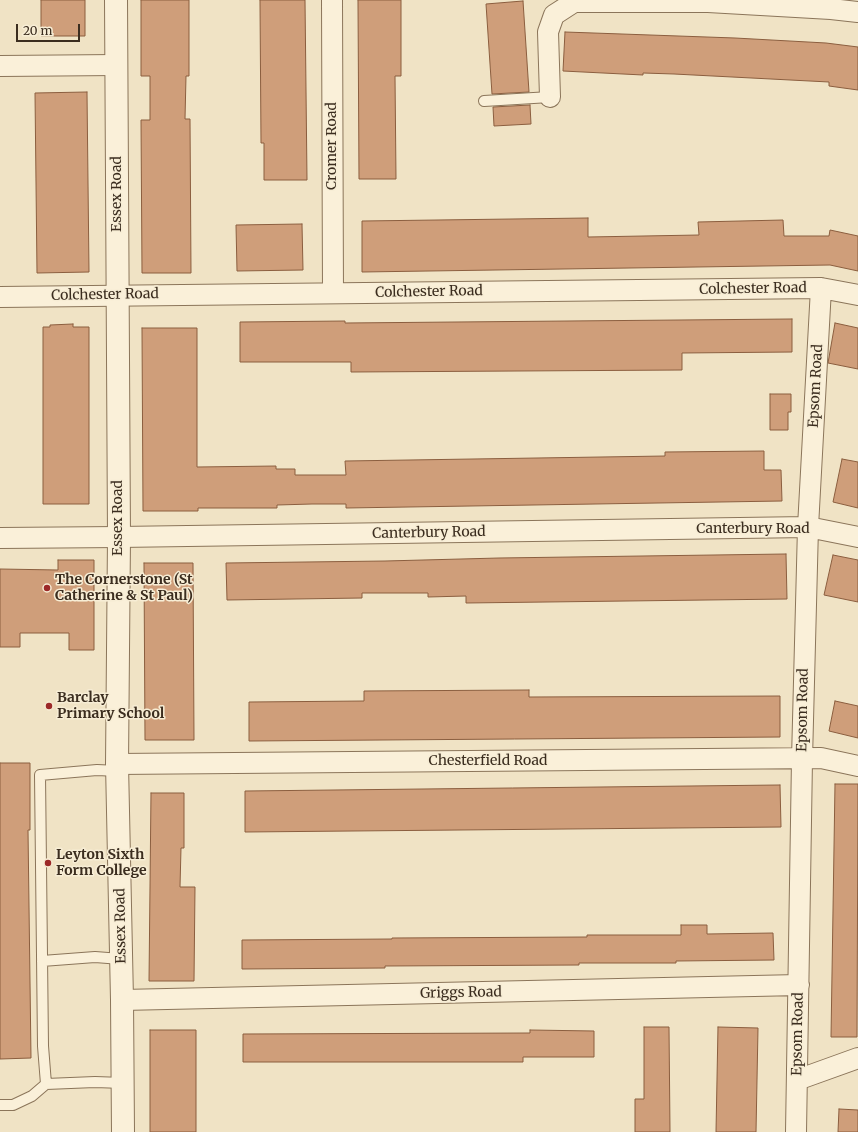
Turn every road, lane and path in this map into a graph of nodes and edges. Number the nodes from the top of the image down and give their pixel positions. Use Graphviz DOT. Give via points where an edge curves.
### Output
graph roads {
  1 [pos="116,0"];
  2 [pos="332,0"];
  3 [pos="574,1"];
  4 [pos="858,12"];
  5 [pos="0,66"];
  6 [pos="117,66"];
  7 [pos="550,97"];
  8 [pos="484,101"];
  9 [pos="821,288"];
  10 [pos="334,292"];
  11 [pos="117,295"];
  12 [pos="858,296"];
  13 [pos="0,297"];
  14 [pos="808,527"];
  15 [pos="119,537"];
  16 [pos="0,538"];
  17 [pos="858,538"];
  18 [pos="802,759"];
  19 [pos="858,766"];
  20 [pos="118,768"];
  21 [pos="121,959"];
  22 [pos="42,961"];
  23 [pos="799,985"];
  24 [pos="122,1000"];
  25 [pos="858,1058"];
  26 [pos="797,1080"];
  27 [pos="123,1083"];
  28 [pos="46,1084"];
  29 [pos="0,1105"];
  30 [pos="123,1132"];
  31 [pos="796,1132"];
  1 -- 6 [label="street, Essex Road"];
  2 -- 10 [label="street, Cromer Road"];
  3 -- 4 [label="street" via="708,2"];
  3 -- 7 [label="street" via="554,15 548,32"];
  5 -- 6 [label="street"];
  6 -- 11 [label="street, Essex Road"];
  7 -- 8 [label="lane"];
  9 -- 10 [label="street, Colchester Road"];
  9 -- 12 [label="street, Colchester Road"];
  9 -- 14 [label="street, Epsom Road"];
  10 -- 11 [label="street, Colchester Road"];
  11 -- 13 [label="street, Colchester Road"];
  11 -- 15 [label="street, Essex Road"];
  14 -- 15 [label="street, Canterbury Road"];
  14 -- 17 [label="street, Canterbury Road"];
  14 -- 18 [label="street, Epsom Road"];
  15 -- 16 [label="street, Canterbury Road"];
  15 -- 20 [label="street, Essex Road"];
  18 -- 19 [label="street, Chesterfield Road" via="821,758"];
  18 -- 20 [label="street, Chesterfield Road"];
  18 -- 23 [label="street, Epsom Road"];
  20 -- 21 [label="street, Essex Road"];
  20 -- 22 [label="lane" via="40,775"];
  21 -- 22 [label="lane" via="95,957"];
  21 -- 24 [label="street, Essex Road"];
  22 -- 28 [label="lane"];
  23 -- 24 [label="street, Griggs Road"];
  23 -- 26 [label="street, Epsom Road"];
  24 -- 27 [label="street, Essex Road"];
  25 -- 26 [label="street"];
  26 -- 31 [label="street, Epsom Road"];
  27 -- 28 [label="lane"];
  27 -- 30 [label="street, Essex Road"];
  28 -- 29 [label="lane" via="32,1096 13,1105"];
}
